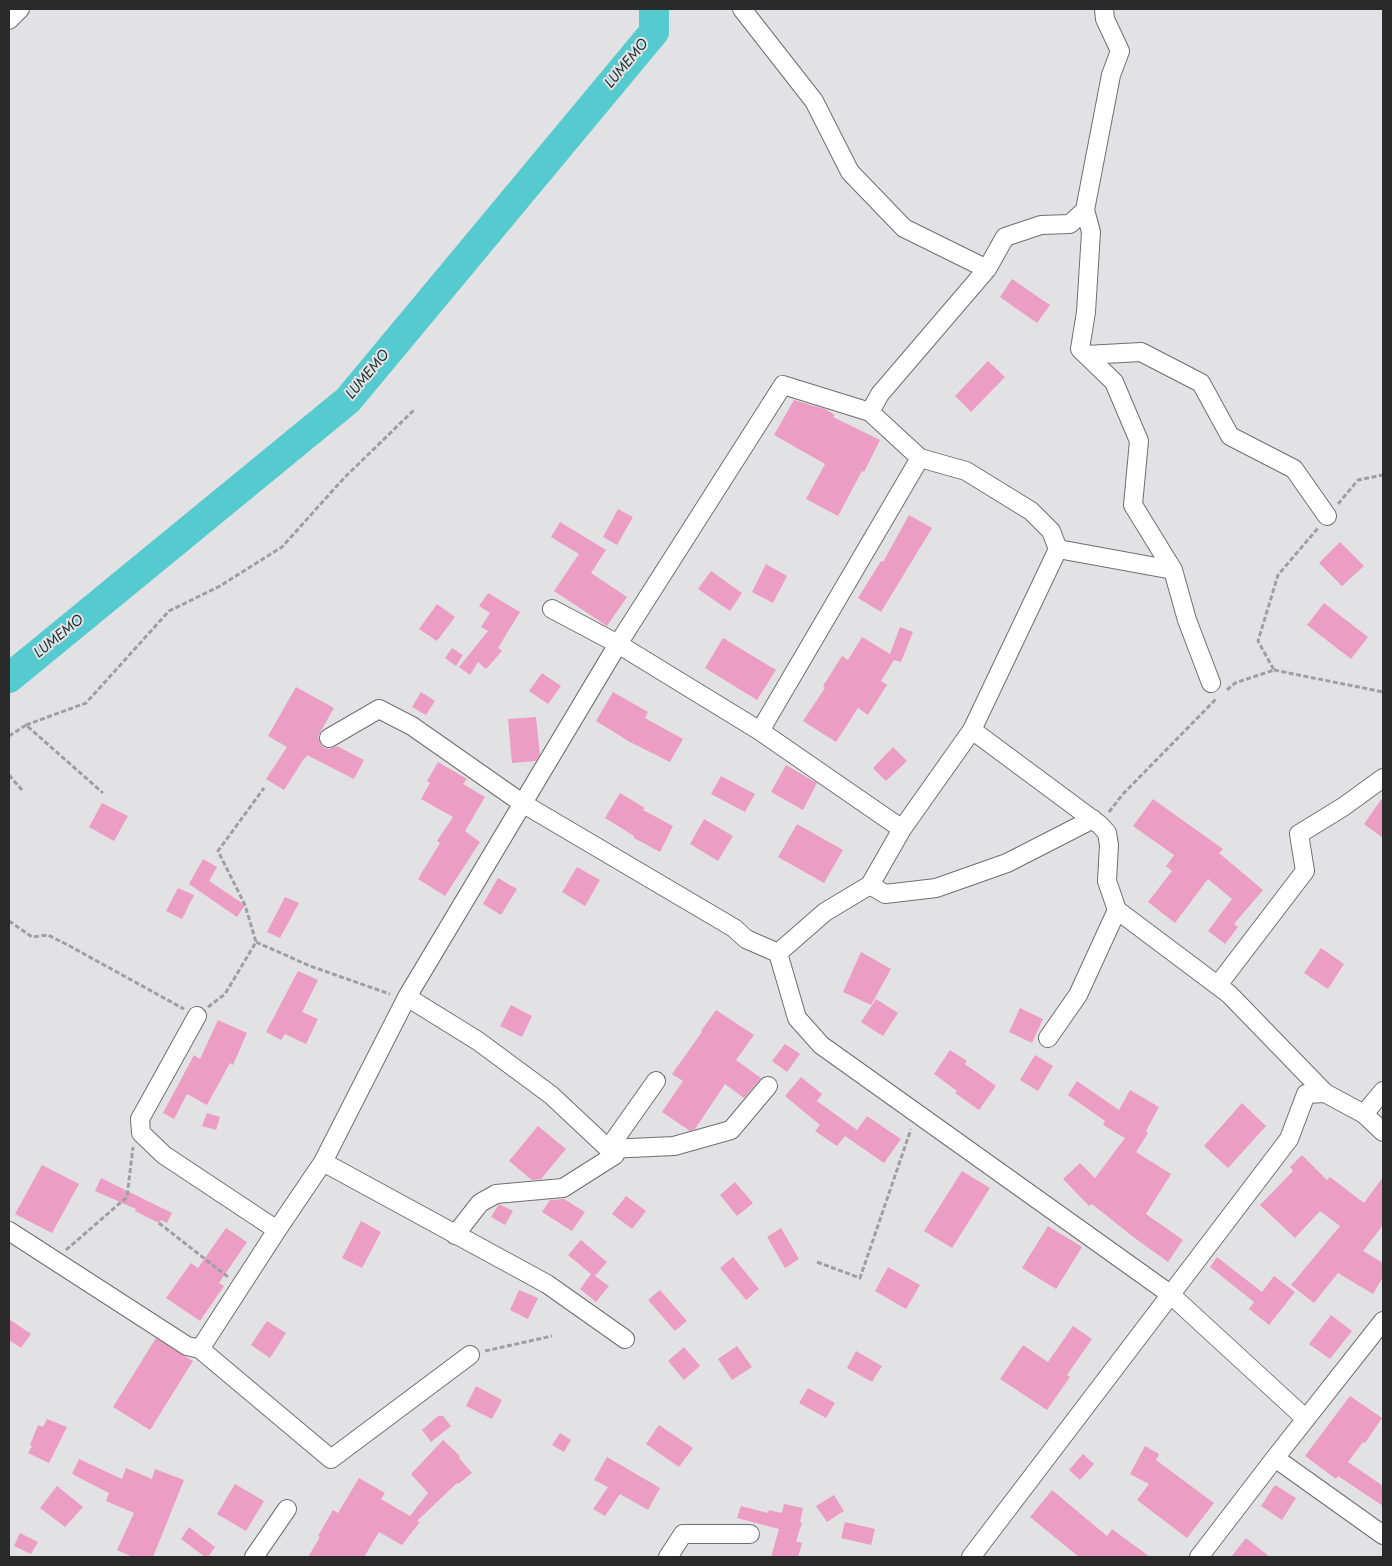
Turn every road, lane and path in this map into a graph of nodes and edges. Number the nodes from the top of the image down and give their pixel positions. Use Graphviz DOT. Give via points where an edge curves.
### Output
graph roads {
  1 [pos="20,9"];
  2 [pos="742,9"];
  3 [pos="1104,9"];
  4 [pos="9,20"];
  5 [pos="1085,210"];
  6 [pos="987,269"];
  7 [pos="1086,355"];
  8 [pos="414,410"];
  9 [pos="870,412"];
  10 [pos="920,458"];
  11 [pos="1383,475"];
  12 [pos="1327,516"];
  13 [pos="1058,549"];
  14 [pos="1173,570"];
  15 [pos="552,609"];
  16 [pos="618,644"];
  17 [pos="1274,670"];
  18 [pos="1217,691"];
  19 [pos="1383,692"];
  20 [pos="26,725"];
  21 [pos="972,730"];
  22 [pos="760,731"];
  23 [pos="9,736"];
  24 [pos="329,738"];
  25 [pos="9,775"];
  26 [pos="1383,778"];
  27 [pos="264,788"];
  28 [pos="22,790"];
  29 [pos="103,793"];
  30 [pos="522,803"];
  31 [pos="1096,822"];
  32 [pos="902,829"];
  33 [pos="870,885"];
  34 [pos="1117,910"];
  35 [pos="9,921"];
  36 [pos="256,942"];
  37 [pos="778,952"];
  38 [pos="1218,985"];
  39 [pos="406,998"];
  40 [pos="197,1016"];
  41 [pos="1048,1038"];
  42 [pos="656,1082"];
  43 [pos="768,1086"];
  44 [pos="1383,1091"];
  45 [pos="1325,1093"];
  46 [pos="916,1114"];
  47 [pos="1364,1114"];
  48 [pos="1383,1132"];
  49 [pos="134,1141"];
  50 [pos="608,1149"];
  51 [pos="323,1162"];
  52 [pos="159,1223"];
  53 [pos="276,1230"];
  54 [pos="9,1231"];
  55 [pos="455,1235"];
  56 [pos="55,1261"];
  57 [pos="817,1262"];
  58 [pos="240,1287"];
  59 [pos="1170,1294"];
  60 [pos="1383,1322"];
  61 [pos="552,1336"];
  62 [pos="625,1339"];
  63 [pos="200,1349"];
  64 [pos="470,1355"];
  65 [pos="1306,1419"];
  66 [pos="1275,1458"];
  67 [pos="287,1509"];
  68 [pos="750,1534"];
  69 [pos="1383,1535"];
  70 [pos="254,1557"];
  71 [pos="668,1557"];
  72 [pos="971,1557"];
  73 [pos="1199,1557"];
  1 -- 4 [label="street"];
  2 -- 6 [label="street" via="814,101 850,172 904,228"];
  3 -- 5 [label="street" via="1120,51 1111,75"];
  5 -- 6 [label="street" via="1070,224 1041,225 1005,237"];
  5 -- 7 [label="street" via="1091,232 1086,312 1080,349"];
  6 -- 9 [label="street" via="880,394"];
  7 -- 12 [label="street" via="1141,352 1201,383 1230,436 1294,469"];
  7 -- 14 [label="street" via="1114,382 1139,441 1133,505"];
  8 -- 20 [label="path" via="344,478 282,547 220,586 169,612 86,703"];
  9 -- 10 [label="street"];
  9 -- 16 [label="street" via="783,385"];
  10 -- 13 [label="street" via="966,471 1031,511 1051,531"];
  10 -- 22 [label="street"];
  11 -- 12 [label="path" via="1358,480"];
  12 -- 17 [label="path" via="1278,576 1258,641"];
  13 -- 14 [label="street"];
  13 -- 21 [label="street"];
  14 -- 18 [label="street" via="1187,620"];
  15 -- 16 [label="street"];
  16 -- 22 [label="street"];
  16 -- 30 [label="street"];
  17 -- 18 [label="path"];
  17 -- 19 [label="path"];
  18 -- 31 [label="path"];
  20 -- 23 [label="path"];
  20 -- 29 [label="path"];
  21 -- 31 [label="street"];
  21 -- 32 [label="street"];
  22 -- 32 [label="street"];
  24 -- 30 [label="street" via="379,709 412,726"];
  25 -- 28 [label="path"];
  26 -- 38 [label="street" via="1343,808 1298,834 1305,871"];
  27 -- 36 [label="path" via="218,851 245,905"];
  30 -- 37 [label="street" via="734,928 746,939"];
  30 -- 39 [label="street"];
  31 -- 33 [label="street" via="1007,863 936,888 885,894"];
  31 -- 34 [label="street" via="1107,833 1107,881"];
  32 -- 33 [label="street"];
  33 -- 37 [label="street" via="825,912"];
  34 -- 38 [label="street"];
  34 -- 41 [label="street" via="1078,995"];
  35 -- 40 [label="path" via="32,937 48,935 66,944"];
  36 -- 39 [label="path" via="310,966"];
  36 -- 40 [label="path" via="225,994"];
  37 -- 46 [label="street" via="797,1018 821,1045"];
  38 -- 45 [label="street"];
  39 -- 50 [label="street" via="478,1041 551,1095"];
  39 -- 51 [label="street"];
  40 -- 53 [label="street" via="140,1119 141,1133 164,1155"];
  42 -- 50 [label="street"];
  43 -- 50 [label="street" via="731,1130 674,1146"];
  44 -- 47 [label="street"];
  45 -- 47 [label="street"];
  45 -- 59 [label="street" via="1306,1094 1289,1139"];
  46 -- 57 [label="path" via="860,1278"];
  46 -- 59 [label="street"];
  47 -- 48 [label="street"];
  49 -- 56 [label="path" via="127,1197"];
  50 -- 55 [label="street" via="615,1155 563,1188 496,1194 480,1203"];
  51 -- 53 [label="street"];
  51 -- 55 [label="street"];
  52 -- 58 [label="path"];
  53 -- 58 [label="street"];
  54 -- 56 [label="street"];
  55 -- 62 [label="street" via="547,1284"];
  56 -- 63 [label="street" via="187,1346"];
  58 -- 63 [label="street"];
  59 -- 65 [label="street"];
  59 -- 72 [label="street"];
  60 -- 65 [label="street"];
  61 -- 64 [label="path"];
  63 -- 64 [label="street" via="331,1458"];
  65 -- 66 [label="street"];
  66 -- 69 [label="street"];
  66 -- 73 [label="street"];
  67 -- 70 [label="street"];
  68 -- 71 [label="street" via="683,1534"];
}
